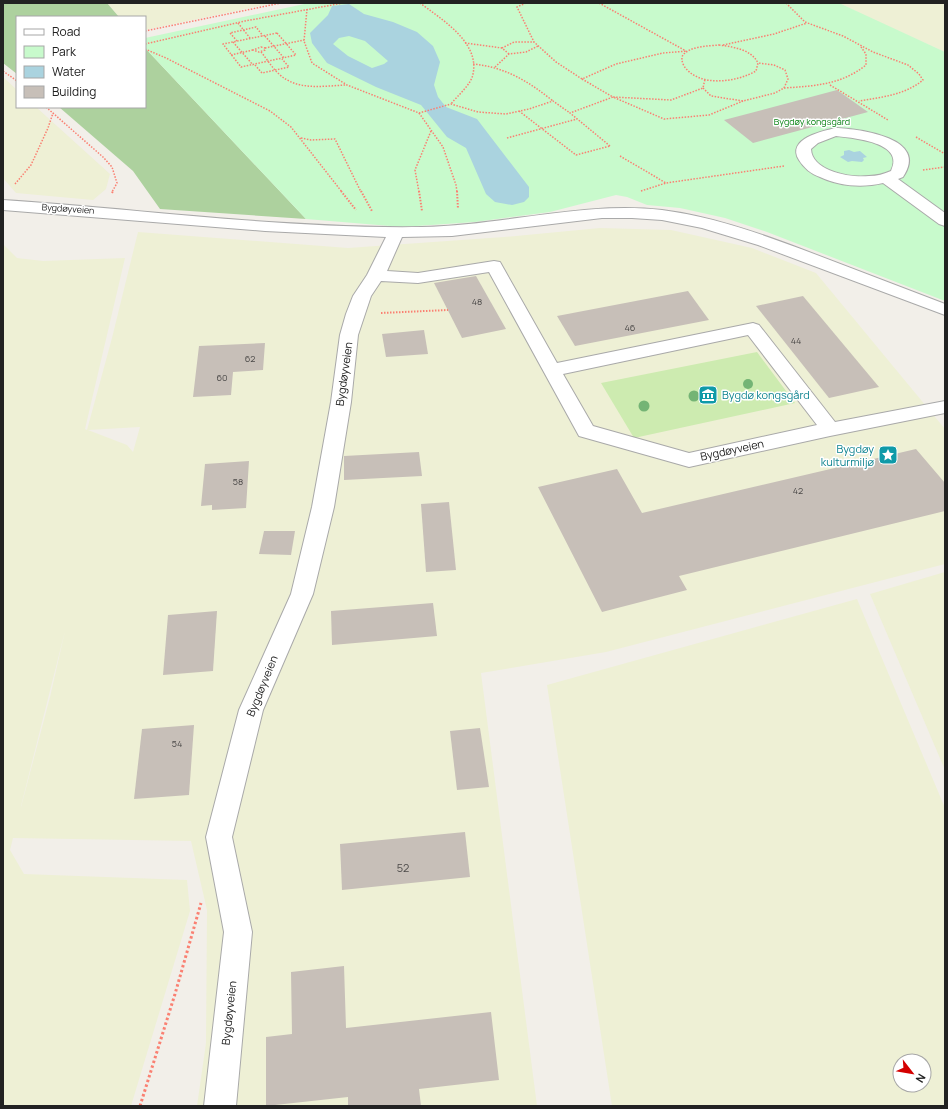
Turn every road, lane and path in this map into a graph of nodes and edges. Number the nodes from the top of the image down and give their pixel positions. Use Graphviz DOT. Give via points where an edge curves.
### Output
graph roads {
  1 [pos="281,3"];
  2 [pos="343,3"];
  3 [pos="420,3"];
  4 [pos="526,3"];
  5 [pos="599,3"];
  6 [pos="786,3"];
  7 [pos="307,9"];
  8 [pos="238,23"];
  9 [pos="807,23"];
  10 [pos="243,30"];
  11 [pos="146,31"];
  12 [pos="264,36"];
  13 [pos="250,38"];
  14 [pos="304,40"];
  15 [pos="237,41"];
  16 [pos="534,41"];
  17 [pos="233,42"];
  18 [pos="464,43"];
  19 [pos="146,44"];
  20 [pos="286,44"];
  21 [pos="719,45"];
  22 [pos="859,45"];
  23 [pos="275,46"];
  24 [pos="538,46"];
  25 [pos="265,48"];
  26 [pos="502,48"];
  27 [pos="146,49"];
  28 [pos="254,50"];
  29 [pos="687,51"];
  30 [pos="261,52"];
  31 [pos="242,53"];
  32 [pos="509,54"];
  33 [pos="231,55"];
  34 [pos="282,58"];
  35 [pos="284,58"];
  36 [pos="269,61"];
  37 [pos="758,63"];
  38 [pos="254,64"];
  39 [pos="473,64"];
  40 [pos="495,67"];
  41 [pos="276,70"];
  42 [pos="3,71"];
  43 [pos="582,79"];
  44 [pos="705,79"];
  45 [pos="16,80"];
  46 [pos="346,85"];
  47 [pos="703,88"];
  48 [pos="784,88"];
  49 [pos="613,97"];
  50 [pos="553,101"];
  51 [pos="743,101"];
  52 [pos="859,101"];
  53 [pos="451,104"];
  54 [pos="47,108"];
  55 [pos="519,111"];
  56 [pos="53,113"];
  57 [pos="419,113"];
  58 [pos="570,114"];
  59 [pos="577,119"];
  60 [pos="542,128"];
  61 [pos="431,131"];
  62 [pos="300,138"];
  63 [pos="507,138"];
  64 [pos="620,156"];
  65 [pos="808,163"];
  66 [pos="886,178"];
  67 [pos="15,184"];
  68 [pos="3,205"];
  69 [pos="100,212"];
  70 [pos="458,214"];
  71 [pos="423,218"];
  72 [pos="945,221"];
  73 [pos="374,224"];
  74 [pos="396,232"];
  75 [pos="376,275"];
  76 [pos="448,310"];
  77 [pos="945,310"];
  78 [pos="355,314"];
  79 [pos="552,370"];
  80 [pos="945,407"];
  81 [pos="830,429"];
  82 [pos="202,897"];
  83 [pos="140,1106"];
  84 [pos="220,1106"];
  1 -- 11 [label="path"];
  2 -- 7 [label="path"];
  3 -- 18 [label="path" via="450,25"];
  4 -- 16 [label="path" via="517,7"];
  5 -- 29 [label="path"];
  6 -- 9 [label="path"];
  7 -- 8 [label="path"];
  7 -- 14 [label="path"];
  8 -- 10 [label="path"];
  8 -- 19 [label="path"];
  9 -- 21 [label="path" via="774,34"];
  9 -- 22 [label="path" via="843,36"];
  10 -- 12 [label="path" via="256,27"];
  10 -- 13 [label="path"];
  10 -- 15 [label="path" via="230,32"];
  12 -- 13 [label="path"];
  12 -- 20 [label="path" via="277,33"];
  12 -- 23 [label="path"];
  13 -- 15 [label="path"];
  14 -- 20 [label="path"];
  14 -- 46 [label="path" via="312,63"];
  15 -- 17 [label="path"];
  16 -- 24 [label="path"];
  16 -- 26 [label="path" via="514,42"];
  17 -- 31 [label="path"];
  17 -- 33 [label="path" via="222,44"];
  18 -- 26 [label="path"];
  18 -- 39 [label="path" via="473,57"];
  20 -- 23 [label="path"];
  20 -- 35 [label="path" via="296,55"];
  21 -- 29 [label="path"];
  21 -- 37 [label="path" via="752,54"];
  22 -- 48 [label="path" via="866,54 866,65 857,74 830,85"];
  22 -- 52 [label="path" via="920,72 923,80 908,91"];
  23 -- 25 [label="path"];
  23 -- 35 [label="path"];
  24 -- 32 [label="path" via="526,52"];
  24 -- 43 [label="path"];
  25 -- 28 [label="path" via="257,47"];
  25 -- 30 [label="path"];
  26 -- 32 [label="path"];
  27 -- 62 [label="path" via="270,111 291,127"];
  28 -- 30 [label="path"];
  28 -- 31 [label="path"];
  29 -- 43 [label="path" via="663,53 616,64"];
  29 -- 44 [label="path" via="682,56 684,68"];
  30 -- 36 [label="path"];
  31 -- 33 [label="path"];
  31 -- 38 [label="path"];
  32 -- 40 [label="path"];
  33 -- 38 [label="path" via="241,67"];
  34 -- 35 [label="path"];
  34 -- 36 [label="path"];
  34 -- 41 [label="path" via="289,67"];
  36 -- 38 [label="path"];
  36 -- 41 [label="path"];
  37 -- 44 [label="path" via="756,71 750,76 727,80"];
  37 -- 48 [label="path" via="774,65 785,70 788,79"];
  38 -- 41 [label="path" via="262,73"];
  39 -- 40 [label="path"];
  39 -- 53 [label="path" via="473,75"];
  40 -- 50 [label="path" via="528,81"];
  41 -- 46 [label="path" via="297,86"];
  42 -- 45 [label="path"];
  43 -- 49 [label="path"];
  44 -- 47 [label="path"];
  46 -- 57 [label="path"];
  47 -- 49 [label="path" via="671,100"];
  47 -- 51 [label="path" via="711,96"];
  48 -- 51 [label="path" via="775,93"];
  49 -- 51 [label="path" via="664,119 709,115"];
  49 -- 58 [label="path"];
  50 -- 55 [label="path"];
  50 -- 58 [label="path"];
  53 -- 55 [label="path" via="478,112 506,114"];
  53 -- 57 [label="path"];
  54 -- 56 [label="path"];
  55 -- 60 [label="path"];
  56 -- 67 [label="path" via="31,165"];
  56 -- 69 [label="path" via="103,156 112,168 117,183"];
  57 -- 61 [label="path"];
  58 -- 59 [label="path"];
  59 -- 60 [label="path"];
  59 -- 60 [label="path" via="610,146 576,155"];
  60 -- 63 [label="path"];
  61 -- 70 [label="path" via="443,147 456,184"];
  61 -- 71 [label="path" via="415,170"];
  62 -- 73 [label="path"];
  62 -- 73 [label="path" via="335,139"];
  64 -- 65 [label="path" via="666,182"];
  65 -- 66 [label="street" via="823,173 843,179 874,181"];
  65 -- 66 [label="street" via="804,146 821,135 836,132 867,135 893,147 900,155 902,163 897,174"];
  66 -- 72 [label="street"];
  68 -- 69 [label="street, Bygdøyveien"];
  69 -- 73 [label="street, Bygdøyveien" via="281,226"];
  73 -- 74 [label="street, Bygdøyveien"];
  74 -- 75 [label="street, Bygdøyveien"];
  74 -- 77 [label="street, Bygdøyveien" via="462,229 598,214 661,215 706,223 751,236"];
  75 -- 78 [label="street, Bygdøyveien" via="362,296"];
  75 -- 79 [label="street, Bygdøyveien" via="418,278 494,266"];
  76 -- 78 [label="path"];
  78 -- 84 [label="street, Bygdøyveien" via="323,507 302,594 251,710 219,837 238,932"];
  79 -- 81 [label="street, Bygdøyveien" via="586,431 689,460"];
  79 -- 81 [label="street" via="753,329"];
  80 -- 81 [label="street, Bygdøyveien"];
  82 -- 83 [label="path"];
}
